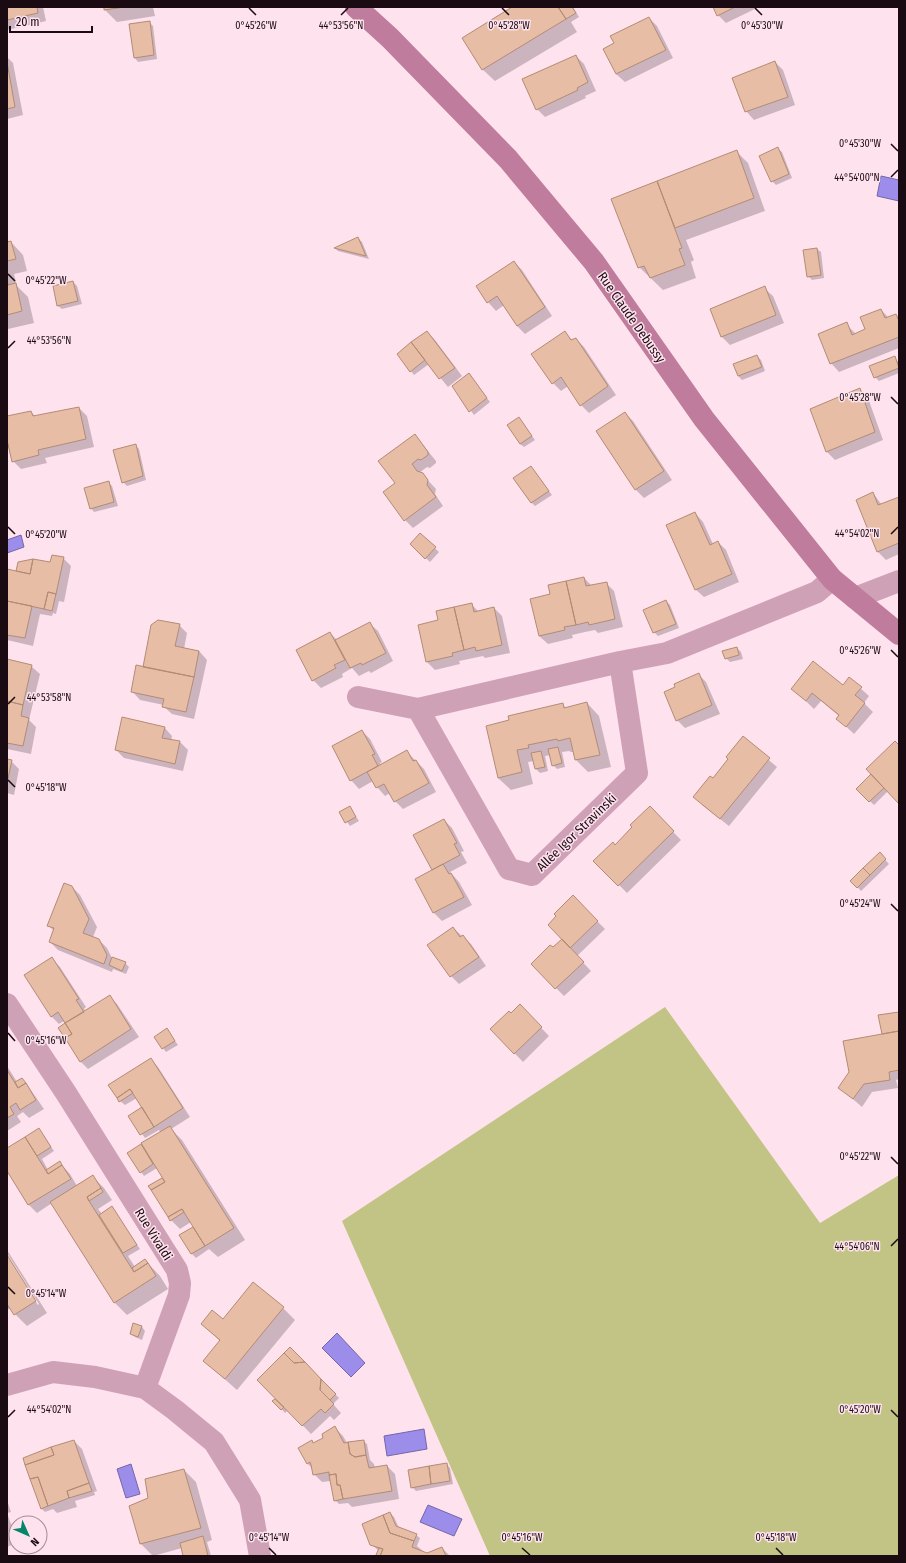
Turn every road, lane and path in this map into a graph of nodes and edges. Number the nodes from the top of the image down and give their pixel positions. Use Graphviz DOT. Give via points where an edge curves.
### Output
graph roads {
  1 [pos="356,7"];
  2 [pos="832,579"];
  3 [pos="899,581"];
  4 [pos="855,598"];
  5 [pos="899,634"];
  6 [pos="620,662"];
  7 [pos="358,697"];
  8 [pos="418,709"];
  9 [pos="7,1004"];
  10 [pos="7,1384"];
  11 [pos="145,1388"];
  12 [pos="260,1556"];
  1 -- 2 [label="street, Rue Claude Debussy" via="390,38 508,159 594,262 704,419"];
  2 -- 4 [label="street, Rue Claude Debussy"];
  2 -- 6 [label="street" via="817,592 667,653"];
  3 -- 4 [label="street"];
  4 -- 5 [label="street, Rue Claude Debussy"];
  6 -- 8 [label="street"];
  6 -- 8 [label="street, Allée Igor Stravinski" via="637,773 532,874 509,869"];
  7 -- 8 [label="street"];
  9 -- 11 [label="street, Rue Vivaldi" via="66,1093 176,1270 180,1283 179,1295"];
  10 -- 11 [label="street" via="53,1372 95,1377"];
  11 -- 12 [label="street" via="214,1442 250,1500"];
}
